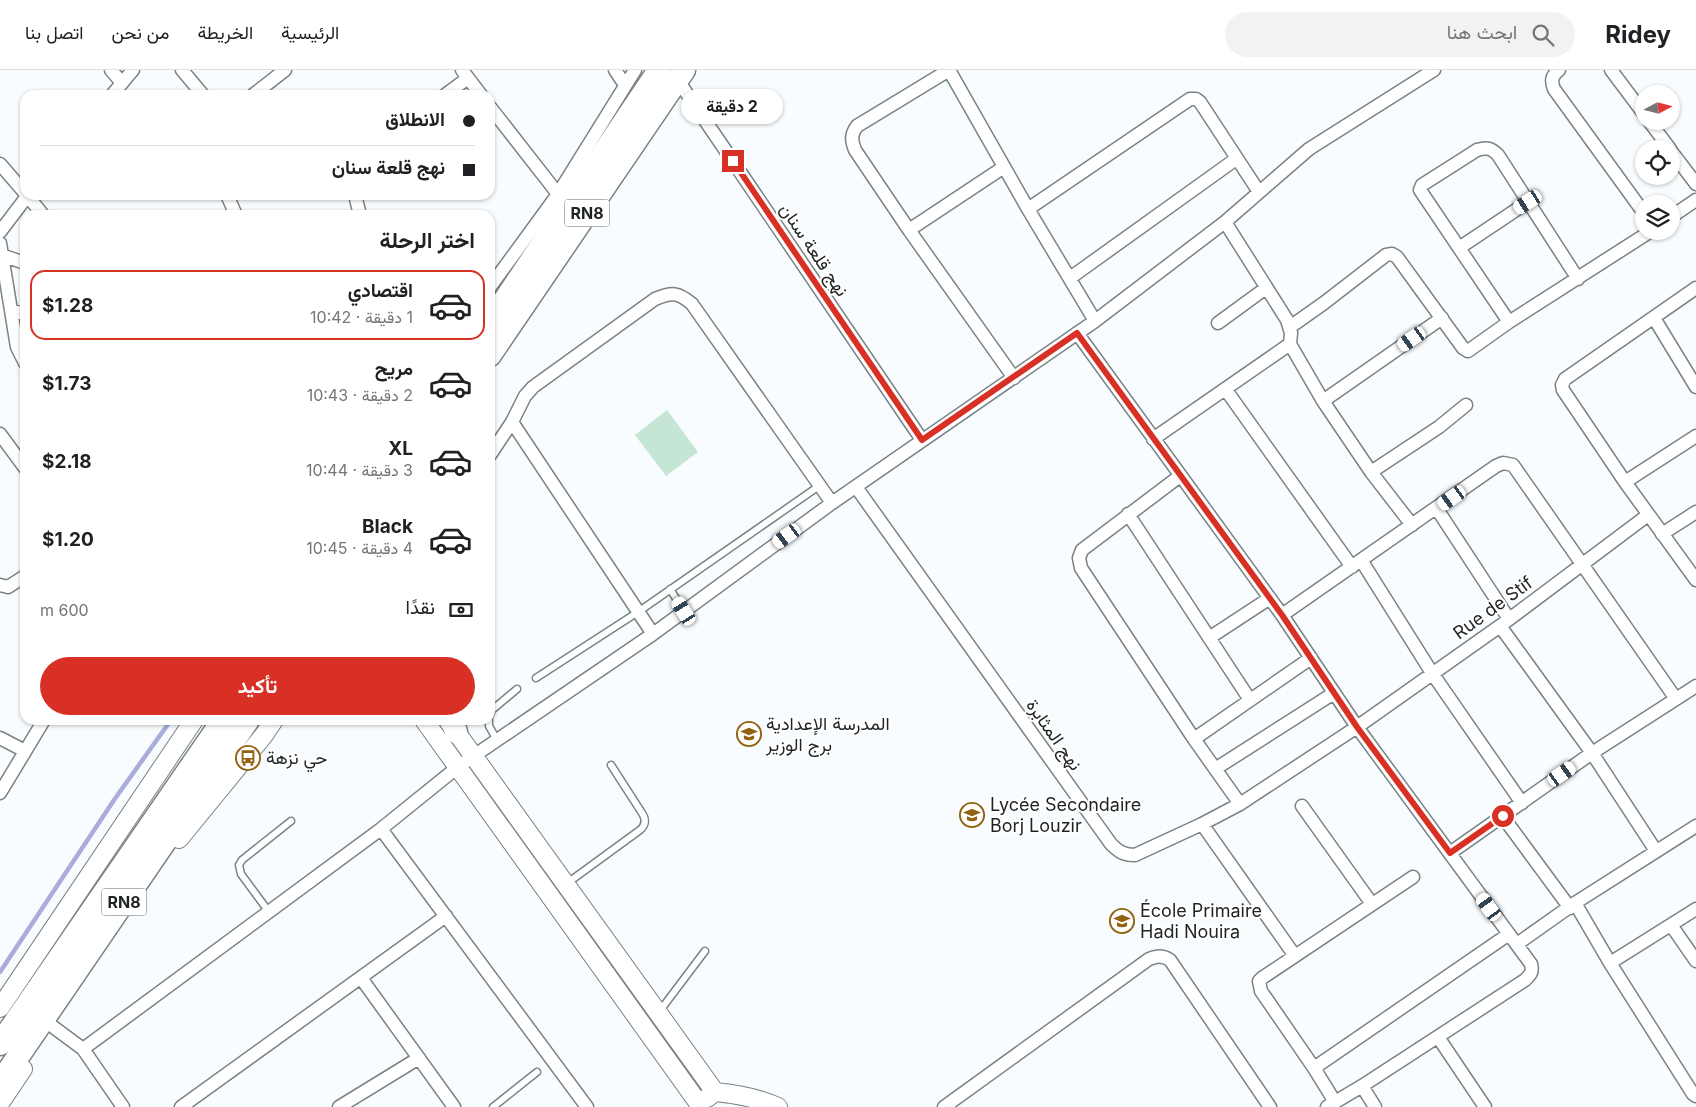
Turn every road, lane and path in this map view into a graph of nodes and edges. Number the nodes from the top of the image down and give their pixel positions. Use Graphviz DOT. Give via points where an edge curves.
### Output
graph roads {
  1 [pos="111,70"];
  2 [pos="133,70"];
  3 [pos="182,70"];
  4 [pos="286,70"];
  5 [pos="615,70"];
  6 [pos="635,70"];
  7 [pos="949,70"];
  8 [pos="1434,70"];
  9 [pos="1559,70"];
  10 [pos="1611,70"];
  11 [pos="673,73"];
  12 [pos="465,74"];
  13 [pos="1417,75"];
  14 [pos="122,83"];
  15 [pos="625,84"];
  16 [pos="116,90"];
  17 [pos="199,90"];
  18 [pos="260,90"];
  19 [pos="450,90"];
  20 [pos="477,90"];
  21 [pos="1635,102"];
  22 [pos="495,113"];
  23 [pos="1236,159"];
  24 [pos="1680,163"];
  25 [pos="1,166"];
  26 [pos="1004,167"];
  27 [pos="1696,184"];
  28 [pos="20,187"];
  29 [pos="1259,192"];
  30 [pos="558,194"];
  31 [pos="23,200"];
  32 [pos="31,200"];
  33 [pos="1696,200"];
  34 [pos="1528,202"];
  35 [pos="1635,202"];
  36 [pos="1028,209"];
  37 [pos="39,210"];
  38 [pos="1680,211"];
  39 [pos="1225,222"];
  40 [pos="1,228"];
  41 [pos="909,230"];
  42 [pos="1637,240"];
  43 [pos="1458,248"];
  44 [pos="1,249"];
  45 [pos="20,260"];
  46 [pos="1070,278"];
  47 [pos="495,279"];
  48 [pos="1578,279"];
  49 [pos="1266,288"];
  50 [pos="1696,288"];
  51 [pos="11,310"];
  52 [pos="20,313"];
  53 [pos="495,315"];
  54 [pos="1442,318"];
  55 [pos="1654,318"];
  56 [pos="1095,321"];
  57 [pos="1510,322"];
  58 [pos="1218,323"];
  59 [pos="1290,327"];
  60 [pos="1077,333"];
  61 [pos="1290,344"];
  62 [pos="495,349"];
  63 [pos="20,353"];
  64 [pos="1014,378"];
  65 [pos="1696,387"];
  66 [pos="1226,390"];
  67 [pos="1323,401"];
  68 [pos="1466,405"];
  69 [pos="512,422"];
  70 [pos="0,434"];
  71 [pos="1696,436"];
  72 [pos="1153,439"];
  73 [pos="922,440"];
  74 [pos="495,448"];
  75 [pos="20,461"];
  76 [pos="1371,472"];
  77 [pos="1180,476"];
  78 [pos="1625,482"];
  79 [pos="820,486"];
  80 [pos="856,487"];
  81 [pos="832,503"];
  82 [pos="1437,508"];
  83 [pos="1696,512"];
  84 [pos="1128,514"];
  85 [pos="1648,515"];
  86 [pos="1412,526"];
  87 [pos="1662,534"];
  88 [pos="1356,563"];
  89 [pos="1581,565"];
  90 [pos="20,580"];
  91 [pos="1696,580"];
  92 [pos="1,586"];
  93 [pos="670,589"];
  94 [pos="1270,598"];
  95 [pos="684,611"];
  96 [pos="638,612"];
  97 [pos="1282,615"];
  98 [pos="1504,622"];
  99 [pos="653,634"];
  100 [pos="1209,638"];
  101 [pos="1310,658"];
  102 [pos="1432,673"];
  103 [pos="536,678"];
  104 [pos="1696,686"];
  105 [pos="517,690"];
  106 [pos="1334,693"];
  107 [pos="1676,699"];
  108 [pos="1250,700"];
  109 [pos="495,708"];
  110 [pos="41,725"];
  111 [pos="191,725"];
  112 [pos="220,725"];
  113 [pos="245,725"];
  114 [pos="256,725"];
  115 [pos="271,725"];
  116 [pos="428,725"];
  117 [pos="452,725"];
  118 [pos="490,725"];
  119 [pos="1357,727"];
  120 [pos="0,738"];
  121 [pos="1194,739"];
  122 [pos="496,740"];
  123 [pos="25,751"];
  124 [pos="1592,753"];
  125 [pos="474,756"];
  126 [pos="610,765"];
  127 [pos="458,766"];
  128 [pos="1215,769"];
  129 [pos="0,793"];
  130 [pos="1522,803"];
  131 [pos="1240,804"];
  132 [pos="1302,806"];
  133 [pos="1503,816"];
  134 [pos="290,821"];
  135 [pos="1202,824"];
  136 [pos="188,826"];
  137 [pos="1696,826"];
  138 [pos="381,829"];
  139 [pos="1656,851"];
  140 [pos="1450,853"];
  141 [pos="1413,876"];
  142 [pos="566,884"];
  143 [pos="1372,904"];
  144 [pos="1573,906"];
  145 [pos="1696,909"];
  146 [pos="269,912"];
  147 [pos="446,916"];
  148 [pos="1671,925"];
  149 [pos="1513,939"];
  150 [pos="705,951"];
  151 [pos="1295,956"];
  152 [pos="1696,961"];
  153 [pos="1610,963"];
  154 [pos="361,978"];
  155 [pos="0,1008"];
  156 [pos="658,1013"];
  157 [pos="43,1030"];
  158 [pos="1438,1037"];
  159 [pos="0,1044"];
  160 [pos="83,1049"];
  161 [pos="418,1058"];
  162 [pos="1314,1068"];
  163 [pos="537,1072"];
  164 [pos="0,1083"];
  165 [pos="1362,1086"];
  166 [pos="715,1092"];
  167 [pos="1696,1096"];
  168 [pos="0,1101"];
  169 [pos="1331,1105"];
  170 [pos="699,1106"];
  171 [pos="123,1107"];
  172 [pos="181,1107"];
  173 [pos="339,1107"];
  174 [pos="454,1107"];
  175 [pos="493,1107"];
  176 [pos="587,1107"];
  177 [pos="778,1107"];
  178 [pos="944,1107"];
  179 [pos="1270,1107"];
  180 [pos="1375,1107"];
  181 [pos="1485,1107"];
  1 -- 14 [label="street"];
  2 -- 14 [label="street"];
  3 -- 17 [label="street"];
  4 -- 18 [label="street"];
  5 -- 15 [label="street"];
  6 -- 15 [label="street"];
  7 -- 26 [label="street"];
  7 -- 41 [label="street" via="857,126 852,133 855,150"];
  8 -- 13 [label="street"];
  9 -- 35 [label="street" via="1552,76 1554,89"];
  10 -- 21 [label="street"];
  11 -- 53 [label="highway, RN8"];
  11 -- 62 [label="highway, RN8"];
  11 -- 73 [label="street, نهج قلعة سنان"];
  12 -- 19 [label="street"];
  12 -- 20 [label="street"];
  13 -- 29 [label="street" via="1309,148"];
  14 -- 16 [label="street"];
  15 -- 30 [label="street"];
  22 -- 30 [label="street"];
  23 -- 29 [label="street"];
  23 -- 36 [label="street" via="1200,102 1190,99"];
  23 -- 46 [label="street"];
  24 -- 27 [label="street"];
  25 -- 28 [label="street"];
  26 -- 36 [label="street"];
  26 -- 41 [label="street"];
  29 -- 39 [label="street"];
  30 -- 47 [label="street"];
  31 -- 40 [label="street"];
  32 -- 37 [label="street"];
  33 -- 38 [label="street"];
  34 -- 43 [label="street"];
  34 -- 43 [label="street" via="1498,155 1485,147 1422,185 1421,192"];
  34 -- 48 [label="street"];
  36 -- 46 [label="street"];
  39 -- 49 [label="street"];
  39 -- 56 [label="street"];
  41 -- 64 [label="street"];
  42 -- 48 [label="street"];
  43 -- 57 [label="street"];
  44 -- 45 [label="street"];
  44 -- 51 [label="street"];
  46 -- 56 [label="street"];
  48 -- 57 [label="street"];
  49 -- 58 [label="street"];
  49 -- 59 [label="street"];
  50 -- 55 [label="street"];
  51 -- 52 [label="street"];
  51 -- 63 [label="street"];
  54 -- 57 [label="street" via="1466,351"];
  54 -- 59 [label="street" via="1397,258 1390,254"];
  54 -- 67 [label="street"];
  55 -- 65 [label="street"];
  55 -- 78 [label="street" via="1565,379 1562,386"];
  56 -- 60 [label="street"];
  59 -- 61 [label="street"];
  60 -- 64 [label="street"];
  60 -- 72 [label="street"];
  61 -- 66 [label="street"];
  61 -- 67 [label="street"];
  64 -- 73 [label="street"];
  66 -- 72 [label="street"];
  66 -- 88 [label="street"];
  67 -- 76 [label="street"];
  68 -- 76 [label="street"];
  69 -- 74 [label="street"];
  69 -- 79 [label="street" via="533,387 655,299 666,294 681,295 692,304"];
  69 -- 96 [label="street"];
  70 -- 75 [label="street"];
  71 -- 78 [label="street"];
  72 -- 77 [label="street"];
  73 -- 80 [label="street"];
  76 -- 86 [label="street"];
  77 -- 84 [label="street"];
  77 -- 94 [label="street"];
  78 -- 85 [label="street"];
  79 -- 81 [label="street"];
  79 -- 93 [label="lane"];
  80 -- 81 [label="street"];
  80 -- 135 [label="street, نهج المثابرة" via="1119,852 1135,855"];
  81 -- 95 [label="street"];
  82 -- 86 [label="street"];
  82 -- 89 [label="street" via="1496,466 1513,465"];
  82 -- 98 [label="street"];
  83 -- 87 [label="street"];
  84 -- 100 [label="street"];
  84 -- 121 [label="street" via="1082,550 1079,558 1081,568"];
  85 -- 87 [label="street"];
  85 -- 89 [label="street, Rue de Stif"];
  86 -- 88 [label="street"];
  87 -- 91 [label="street"];
  88 -- 97 [label="street"];
  88 -- 102 [label="street"];
  89 -- 98 [label="street, Rue de Stif"];
  89 -- 107 [label="street"];
  90 -- 92 [label="street" via="8,587"];
  93 -- 95 [label="lane"];
  93 -- 96 [label="lane"];
  94 -- 97 [label="street"];
  94 -- 100 [label="street"];
  95 -- 99 [label="street"];
  96 -- 99 [label="street"];
  96 -- 103 [label="lane"];
  97 -- 101 [label="street"];
  98 -- 102 [label="street, Rue de Stif"];
  98 -- 124 [label="street"];
  99 -- 122 [label="street"];
  100 -- 108 [label="street"];
  101 -- 106 [label="street"];
  101 -- 108 [label="street"];
  102 -- 119 [label="street, Rue de Stif"];
  102 -- 130 [label="street"];
  104 -- 107 [label="street"];
  105 -- 109 [label="lane"];
  106 -- 119 [label="street"];
  106 -- 128 [label="street"];
  107 -- 124 [label="street"];
  108 -- 121 [label="street"];
  110 -- 123 [label="street"];
  111 -- 155 [label="street"];
  112 -- 159 [label="highway, RN8"];
  113 -- 157 [label="highway, RN8"];
  114 -- 136 [label="highway"];
  115 -- 136 [label="street"];
  116 -- 127 [label="street"];
  117 -- 125 [label="street"];
  118 -- 122 [label="lane"];
  119 -- 131 [label="street, نهج المثابرة"];
  119 -- 140 [label="street"];
  120 -- 123 [label="street"];
  121 -- 128 [label="street"];
  122 -- 125 [label="street"];
  123 -- 129 [label="street"];
  124 -- 130 [label="street"];
  124 -- 139 [label="street"];
  125 -- 127 [label="street"];
  125 -- 142 [label="street"];
  126 -- 142 [label="lane" via="642,813 645,824"];
  127 -- 138 [label="street"];
  127 -- 170 [label="street"];
  128 -- 131 [label="street"];
  130 -- 133 [label="street"];
  131 -- 135 [label="street, نهج المثابرة"];
  132 -- 143 [label="street"];
  133 -- 140 [label="street"];
  133 -- 144 [label="street"];
  134 -- 146 [label="lane" via="239,865 241,874"];
  135 -- 151 [label="street"];
  136 -- 157 [label="street"];
  137 -- 139 [label="street"];
  138 -- 146 [label="street"];
  138 -- 147 [label="street"];
  139 -- 144 [label="street"];
  140 -- 149 [label="street"];
  141 -- 143 [label="street"];
  142 -- 156 [label="street"];
  143 -- 151 [label="street"];
  144 -- 149 [label="street"];
  144 -- 153 [label="street"];
  145 -- 148 [label="street"];
  146 -- 160 [label="street"];
  147 -- 154 [label="street"];
  147 -- 176 [label="street"];
  148 -- 152 [label="street"];
  148 -- 153 [label="street"];
  149 -- 158 [label="street" via="1531,964 1532,974"];
  149 -- 162 [label="street"];
  150 -- 156 [label="lane"];
  151 -- 162 [label="street" via="1262,978 1259,986"];
  153 -- 167 [label="street"];
  154 -- 161 [label="street"];
  154 -- 172 [label="street"];
  156 -- 166 [label="street"];
  157 -- 160 [label="street"];
  157 -- 164 [label="highway, RN8"];
  157 -- 168 [label="highway"];
  158 -- 165 [label="street"];
  158 -- 181 [label="street"];
  160 -- 171 [label="street"];
  161 -- 173 [label="street"];
  161 -- 174 [label="street"];
  162 -- 169 [label="street"];
  163 -- 175 [label="lane"];
  165 -- 169 [label="street"];
  165 -- 180 [label="street"];
  166 -- 170 [label="street"];
  166 -- 177 [label="street" via="745,1096"];
  178 -- 179 [label="street" via="1156,956 1170,960"];
}
